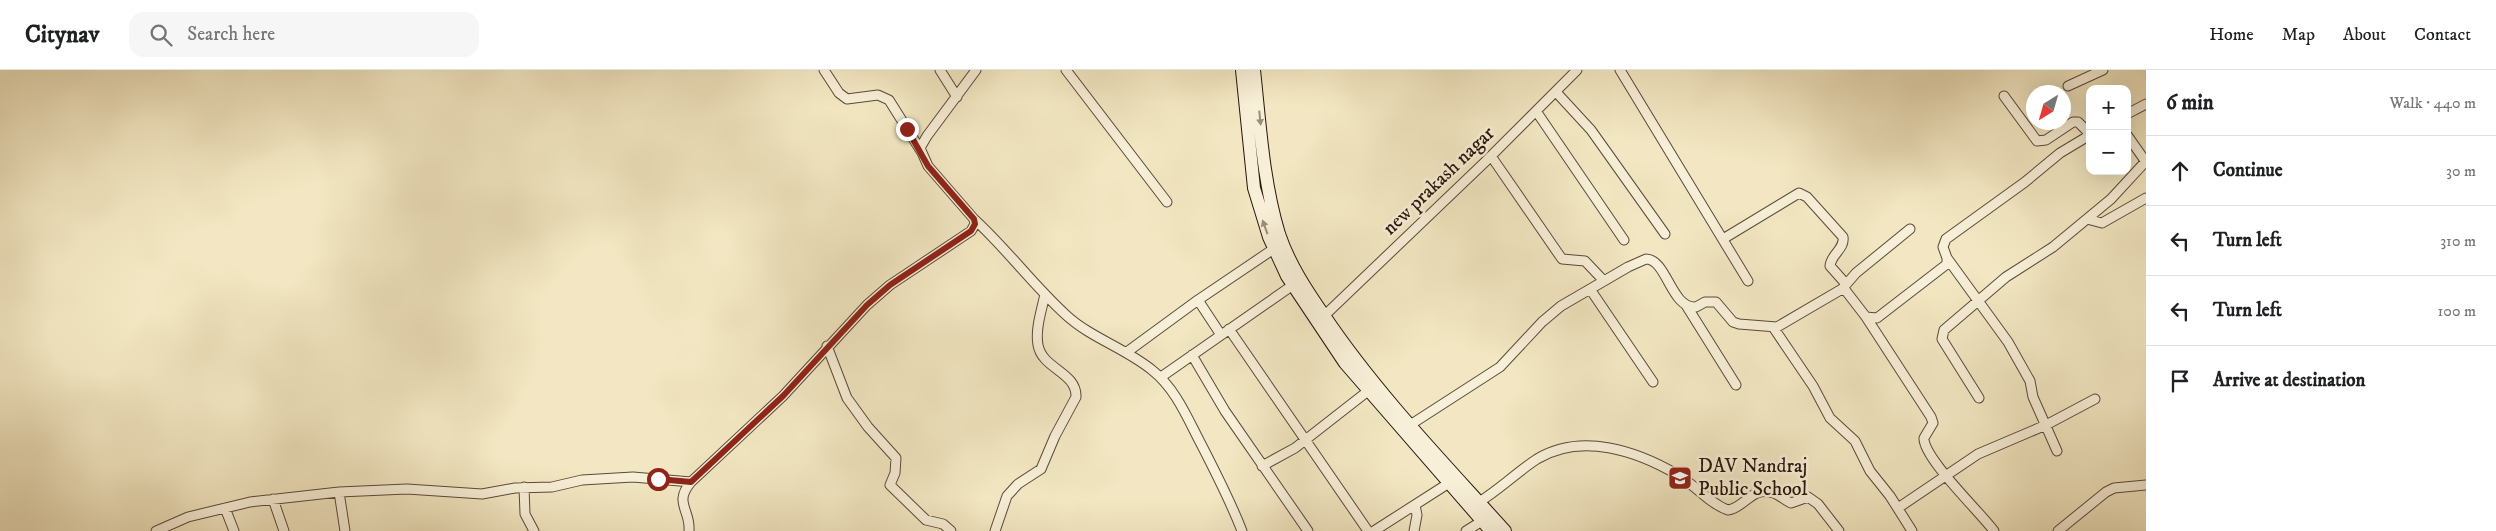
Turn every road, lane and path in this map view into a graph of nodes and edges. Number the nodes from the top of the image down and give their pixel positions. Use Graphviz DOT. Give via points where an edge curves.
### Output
graph roads {
  1 [pos="824,70"];
  2 [pos="940,70"];
  3 [pos="976,70"];
  4 [pos="1066,70"];
  5 [pos="1242,70"];
  6 [pos="1254,70"];
  7 [pos="1577,70"];
  8 [pos="1620,70"];
  9 [pos="2102,70"];
  10 [pos="2070,85"];
  11 [pos="1556,92"];
  12 [pos="957,96"];
  13 [pos="2004,96"];
  14 [pos="2146,104"];
  15 [pos="1536,111"];
  16 [pos="2131,112"];
  17 [pos="2086,131"];
  18 [pos="2086,137"];
  19 [pos="2131,140"];
  20 [pos="921,151"];
  21 [pos="1491,156"];
  22 [pos="2146,161"];
  23 [pos="2146,198"];
  24 [pos="1167,202"];
  25 [pos="974,219"];
  26 [pos="2087,219"];
  27 [pos="1910,229"];
  28 [pos="1665,234"];
  29 [pos="1723,239"];
  30 [pos="1624,240"];
  31 [pos="1274,248"];
  32 [pos="1948,258"];
  33 [pos="1748,280"];
  34 [pos="1604,281"];
  35 [pos="1293,285"];
  36 [pos="1844,287"];
  37 [pos="1590,289"];
  38 [pos="1045,294"];
  39 [pos="1198,300"];
  40 [pos="1979,300"];
  41 [pos="1686,305"];
  42 [pos="1324,316"];
  43 [pos="1866,317"];
  44 [pos="1773,327"];
  45 [pos="1229,329"];
  46 [pos="1221,335"];
  47 [pos="827,346"];
  48 [pos="1127,352"];
  49 [pos="1192,355"];
  50 [pos="1161,377"];
  51 [pos="1653,382"];
  52 [pos="1736,385"];
  53 [pos="1368,391"];
  54 [pos="1979,398"];
  55 [pos="2095,399"];
  56 [pos="2046,425"];
  57 [pos="1406,428"];
  58 [pos="1304,441"];
  59 [pos="2057,452"];
  60 [pos="1262,466"];
  61 [pos="1947,476"];
  62 [pos="691,482"];
  63 [pos="1449,483"];
  64 [pos="2146,485"];
  65 [pos="524,487"];
  66 [pos="339,492"];
  67 [pos="273,499"];
  68 [pos="1479,502"];
  69 [pos="1415,505"];
  70 [pos="225,508"];
  71 [pos="1898,508"];
  72 [pos="1482,520"];
  73 [pos="156,531"];
  74 [pos="234,531"];
  75 [pos="284,531"];
  76 [pos="345,531"];
  77 [pos="534,531"];
  78 [pos="690,531"];
  79 [pos="951,531"];
  80 [pos="995,531"];
  81 [pos="1242,531"];
  82 [pos="1308,531"];
  83 [pos="1368,531"];
  84 [pos="1374,531"];
  85 [pos="1414,531"];
  86 [pos="1466,531"];
  87 [pos="1491,531"];
  88 [pos="1505,531"];
  89 [pos="1839,531"];
  90 [pos="1912,531"];
  91 [pos="1994,531"];
  92 [pos="2058,531"];
  1 -- 20 [label="street" via="839,93 847,99 878,95 889,100"];
  2 -- 12 [label="street"];
  3 -- 12 [label="street"];
  4 -- 24 [label="street"];
  31 -- 5 [label="main road, one-way" via="1254,188"];
  6 -- 42 [label="main road, one-way" via="1270,202 1286,252"];
  7 -- 11 [label="street, new prakash nagar"];
  8 -- 29 [label="street"];
  9 -- 10 [label="street"];
  11 -- 15 [label="street, new prakash nagar"];
  11 -- 28 [label="street" via="1591,130"];
  12 -- 20 [label="street" via="927,136"];
  13 -- 17 [label="street" via="2037,141 2046,140 2072,122 2078,122"];
  14 -- 16 [label="street"];
  15 -- 21 [label="street, new prakash nagar"];
  15 -- 30 [label="street"];
  18 -- 32 [label="street" via="2060,153 1946,239 1943,247"];
  19 -- 22 [label="street"];
  20 -- 25 [label="street" via="928,166"];
  21 -- 34 [label="street" via="1562,259 1586,261"];
  21 -- 42 [label="street, new prakash nagar"];
  22 -- 26 [label="street" via="2121,190"];
  23 -- 26 [label="street" via="2102,223"];
  25 -- 38 [label="street"];
  25 -- 47 [label="street" via="975,224 966,235 890,285"];
  26 -- 40 [label="street"];
  27 -- 36 [label="street" via="1872,259"];
  29 -- 33 [label="street"];
  29 -- 36 [label="street" via="1799,193 1807,197 1843,237 1842,246 1833,256 1830,266"];
  31 -- 35 [label="main road"];
  31 -- 39 [label="street"];
  32 -- 40 [label="street"];
  32 -- 43 [label="street" via="1943,268 1922,281 1882,315 1871,319"];
  34 -- 37 [label="street"];
  34 -- 41 [label="street" via="1650,259"];
  35 -- 45 [label="street"];
  35 -- 53 [label="main road" via="1333,347"];
  36 -- 43 [label="street"];
  36 -- 44 [label="street" via="1783,325"];
  37 -- 51 [label="street"];
  37 -- 57 [label="street" via="1552,313 1500,368"];
  38 -- 48 [label="street" via="1076,323"];
  38 -- 80 [label="street" via="1038,346 1047,362 1073,384 1076,397 1040,469 1007,496"];
  39 -- 46 [label="street"];
  39 -- 48 [label="street"];
  40 -- 54 [label="street" via="1944,330 1942,339"];
  40 -- 56 [label="street" via="2030,381 2033,397"];
  41 -- 44 [label="street" via="1696,307 1705,302 1716,302 1739,324"];
  41 -- 52 [label="street"];
  42 -- 57 [label="main road"];
  43 -- 61 [label="street" via="1931,417 1933,423 1924,442"];
  44 -- 71 [label="street" via="1809,379 1830,418 1855,441 1870,471"];
  45 -- 46 [label="street"];
  45 -- 58 [label="street"];
  46 -- 49 [label="street"];
  47 -- 62 [label="street" via="783,396"];
  47 -- 79 [label="street" via="847,398 896,458 890,485 926,520 943,524"];
  48 -- 50 [label="street"];
  49 -- 50 [label="street"];
  49 -- 60 [label="street" via="1224,411"];
  50 -- 81 [label="street" via="1177,398 1221,482"];
  53 -- 57 [label="main road"];
  53 -- 58 [label="street"];
  55 -- 56 [label="street"];
  56 -- 59 [label="street"];
  56 -- 61 [label="street" via="1978,454"];
  57 -- 63 [label="main road"];
  57 -- 68 [label="main road"];
  58 -- 60 [label="street"];
  58 -- 83 [label="street"];
  60 -- 82 [label="street"];
  61 -- 71 [label="street"];
  61 -- 91 [label="street"];
  62 -- 65 [label="street" via="633,477 582,480 552,487"];
  62 -- 78 [label="street" via="685,488 682,504"];
  63 -- 69 [label="street"];
  63 -- 72 [label="main road"];
  64 -- 92 [label="street" via="2114,488 2106,492"];
  65 -- 66 [label="street" via="482,494 407,489"];
  65 -- 77 [label="street" via="525,514"];
  66 -- 67 [label="street"];
  66 -- 76 [label="street"];
  67 -- 70 [label="street"];
  67 -- 75 [label="street"];
  68 -- 88 [label="main road"];
  68 -- 89 [label="street" via="1552,451 1606,447 1628,450 1668,469 1728,510 1760,492 1772,492 1791,503 1808,497 1818,504"];
  69 -- 84 [label="street"];
  69 -- 85 [label="street" via="1418,515"];
  70 -- 73 [label="street" via="178,520"];
  70 -- 74 [label="street"];
  71 -- 90 [label="street"];
  72 -- 86 [label="street"];
  72 -- 87 [label="main road"];
}
